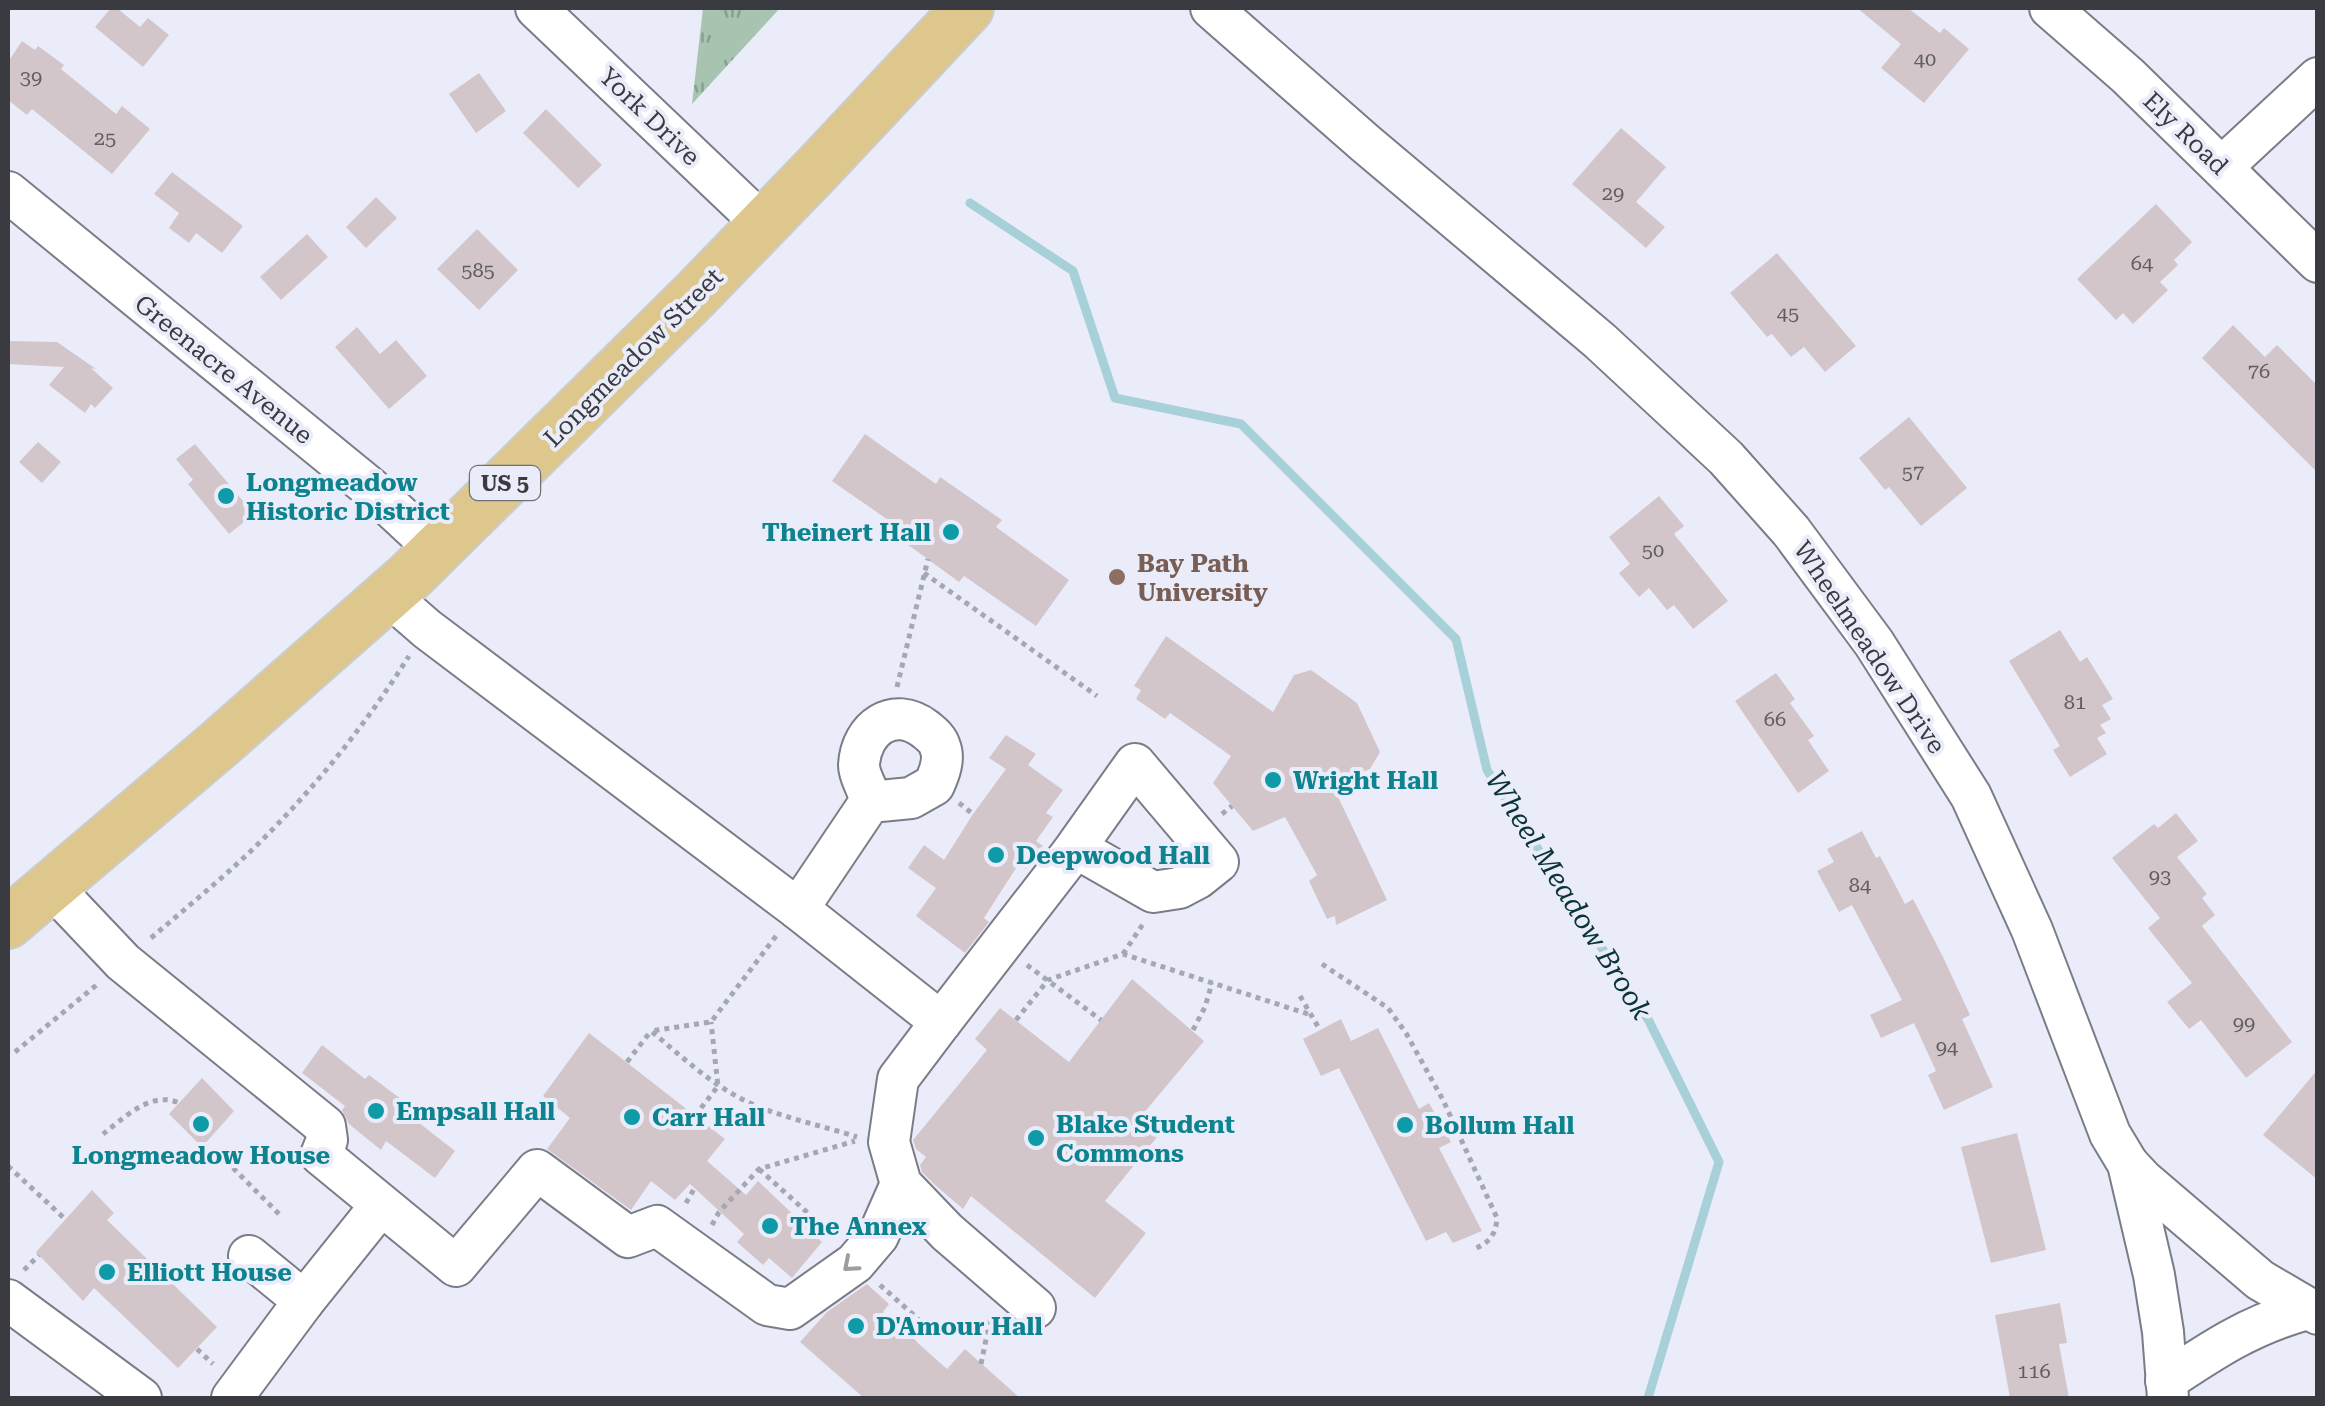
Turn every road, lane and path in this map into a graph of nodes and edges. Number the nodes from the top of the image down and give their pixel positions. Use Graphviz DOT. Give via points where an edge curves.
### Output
graph roads {
  1 [pos="536,8"];
  2 [pos="968,8"];
  3 [pos="1212,8"];
  4 [pos="2050,8"];
  5 [pos="2318,78"];
  6 [pos="2222,168"];
  7 [pos="8,192"];
  8 [pos="764,225"];
  9 [pos="2318,262"];
  10 [pos="437,550"];
  11 [pos="928,559"];
  12 [pos="924,573"];
  13 [pos="388,596"];
  14 [pos="418,641"];
  15 [pos="1097,696"];
  16 [pos="890,719"];
  17 [pos="870,802"];
  18 [pos="1071,854"];
  19 [pos="50,886"];
  20 [pos="798,909"];
  21 [pos="8,923"];
  22 [pos="149,940"];
  23 [pos="1001,945"];
  24 [pos="1322,964"];
  25 [pos="1048,980"];
  26 [pos="99,983"];
  27 [pos="1212,983"];
  28 [pos="1300,996"];
  29 [pos="1311,1015"];
  30 [pos="1016,1020"];
  31 [pos="1101,1020"];
  32 [pos="711,1022"];
  33 [pos="941,1022"];
  34 [pos="1193,1030"];
  35 [pos="1320,1030"];
  36 [pos="651,1031"];
  37 [pos="15,1052"];
  38 [pos="626,1062"];
  39 [pos="718,1086"];
  40 [pos="179,1103"];
  41 [pos="695,1116"];
  42 [pos="103,1134"];
  43 [pos="2128,1164"];
  44 [pos="8,1166"];
  45 [pos="233,1168"];
  46 [pos="759,1168"];
  47 [pos="902,1184"];
  48 [pos="380,1204"];
  49 [pos="279,1214"];
  50 [pos="65,1220"];
  51 [pos="1474,1248"];
  52 [pos="866,1249"];
  53 [pos="249,1256"];
  54 [pos="696,1256"];
  55 [pos="8,1300"];
  56 [pos="304,1300"];
  57 [pos="1034,1308"];
  58 [pos="2312,1312"];
  59 [pos="915,1341"];
  60 [pos="2167,1390"];
  61 [pos="141,1398"];
  62 [pos="232,1398"];
  1 -- 8 [label="street, York Drive"];
  2 -- 8 [label="main road, Longmeadow Street / US 5"];
  3 -- 43 [label="street, Wheelmeadow Drive" via="1600,341 1726,458 1790,531 1874,643 1970,796"];
  4 -- 6 [label="street, Ely Road"];
  5 -- 6 [label="street"];
  6 -- 9 [label="street, Ely Road"];
  7 -- 10 [label="street, Greenacre Avenue"];
  8 -- 10 [label="main road, Longmeadow Street / US 5"];
  10 -- 13 [label="main road, Longmeadow Street / US 5"];
  11 -- 12 [label="path"];
  12 -- 15 [label="path"];
  12 -- 16 [label="path"];
  13 -- 19 [label="main road, Longmeadow Street / US 5"];
  13 -- 20 [label="street"];
  14 -- 22 [label="path" via="302,799"];
  16 -- 17 [label="street" via="870,736 860,758"];
  16 -- 17 [label="street" via="914,722 937,740 940,771 934,786 917,796"];
  17 -- 20 [label="street"];
  18 -- 23 [label="street"];
  19 -- 21 [label="main road, Longmeadow Street / US 5"];
  19 -- 48 [label="street" via="124,962 325,1126 322,1155"];
  20 -- 32 [label="path"];
  20 -- 33 [label="street"];
  23 -- 25 [label="path"];
  23 -- 33 [label="street"];
  24 -- 51 [label="path" via="1388,1008 1443,1100 1497,1218 1489,1240"];
  25 -- 27 [label="path" via="1122,954"];
  25 -- 30 [label="path"];
  25 -- 31 [label="path"];
  26 -- 37 [label="path"];
  27 -- 29 [label="path"];
  27 -- 34 [label="path"];
  28 -- 29 [label="path"];
  29 -- 35 [label="path"];
  32 -- 36 [label="path"];
  32 -- 39 [label="path"];
  33 -- 47 [label="street" via="898,1079 890,1142"];
  36 -- 38 [label="path"];
  36 -- 39 [label="path"];
  39 -- 41 [label="path"];
  39 -- 46 [label="path" via="750,1104 863,1139"];
  40 -- 42 [label="path" via="142,1105"];
  43 -- 58 [label="street" via="2260,1280"];
  43 -- 60 [label="street, Wheelmeadow Drive" via="2154,1275"];
  44 -- 50 [label="path"];
  45 -- 49 [label="path"];
  46 -- 52 [label="path" via="820,1224"];
  46 -- 54 [label="path" via="718,1212"];
  47 -- 52 [label="street"];
  47 -- 57 [label="street"];
  48 -- 54 [label="street" via="456,1266 537,1170 628,1237 656,1226"];
  48 -- 56 [label="street"];
  52 -- 54 [label="street, one-way" via="790,1309 767,1305"];
  52 -- 59 [label="path" via="926,1326"];
  53 -- 56 [label="street"];
  55 -- 61 [label="street"];
  56 -- 62 [label="street"];
  58 -- 60 [label="street, Wheelmeadow Drive" via="2227,1340"];
}
